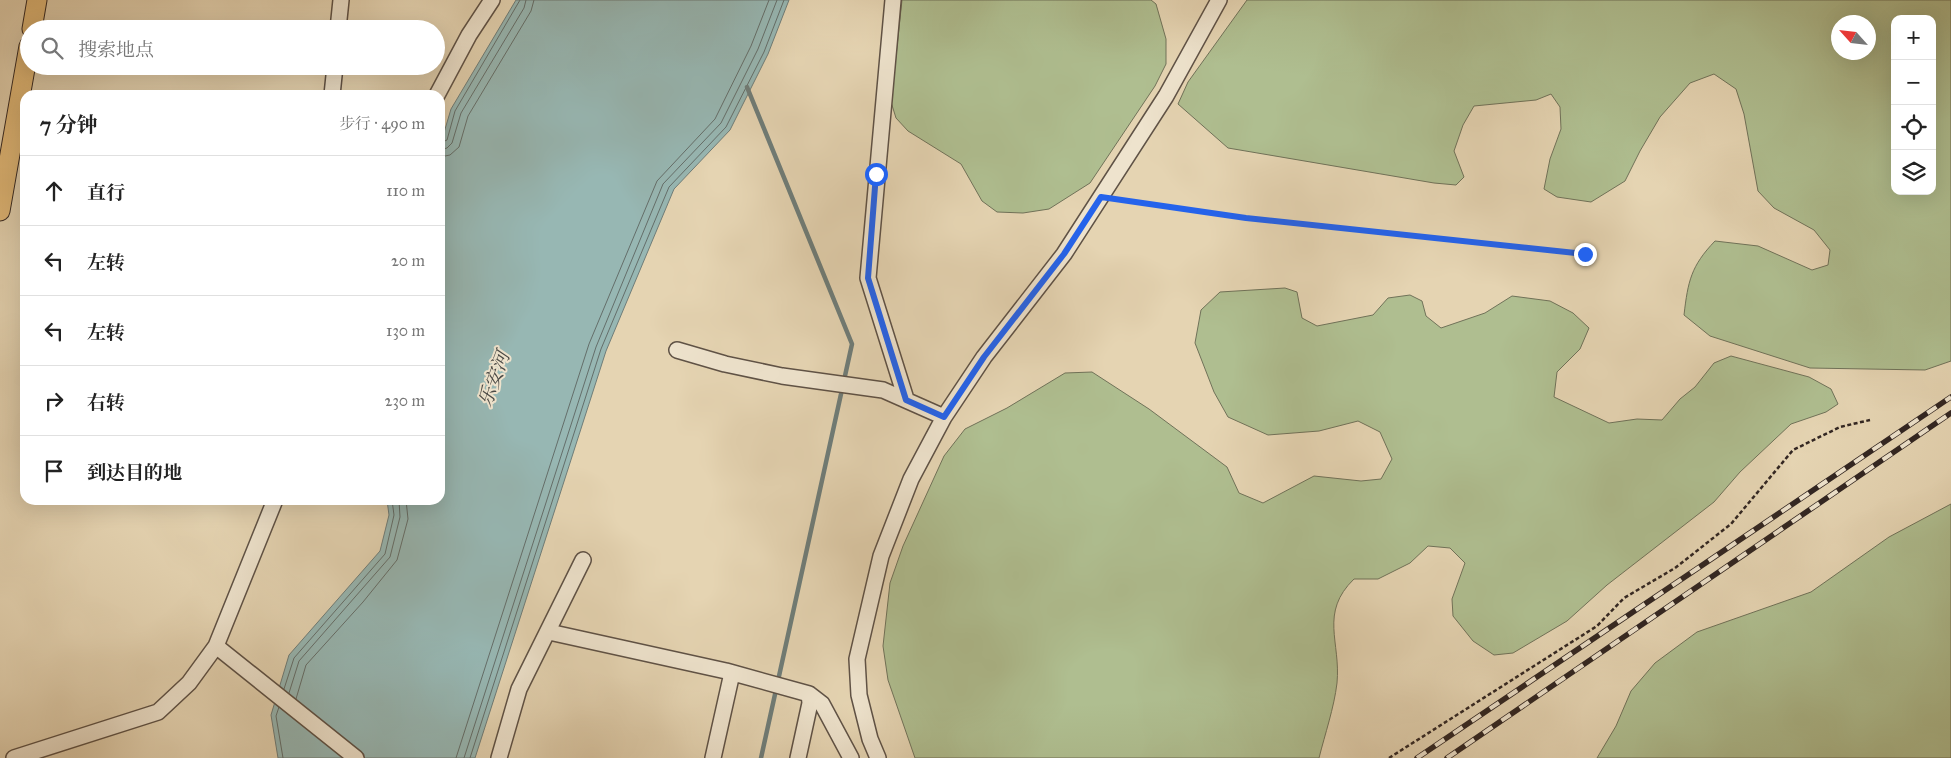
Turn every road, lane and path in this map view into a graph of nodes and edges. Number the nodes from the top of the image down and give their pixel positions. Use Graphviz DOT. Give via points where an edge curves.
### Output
graph roads {
  1 [pos="37,0"];
  2 [pos="341,0"];
  3 [pos="492,0"];
  4 [pos="894,0"];
  5 [pos="1219,0"];
  6 [pos="34,20"];
  7 [pos="339,20"];
  8 [pos="24,75"];
  9 [pos="334,75"];
  10 [pos="21,90"];
  11 [pos="333,90"];
  12 [pos="440,90"];
  13 [pos="20,97"];
  14 [pos="1101,197"];
  15 [pos="0,211"];
  16 [pos="1585,254"];
  17 [pos="677,350"];
  18 [pos="906,400"];
  19 [pos="944,417"];
  20 [pos="1870,420"];
  21 [pos="273,505"];
  22 [pos="584,560"];
  23 [pos="549,632"];
  24 [pos="216,646"];
  25 [pos="732,672"];
  26 [pos="809,694"];
  27 [pos="14,758"];
  28 [pos="356,758"];
  29 [pos="498,758"];
  30 [pos="713,758"];
  31 [pos="798,758"];
  32 [pos="851,758"];
  33 [pos="878,758"];
  34 [pos="1389,758"];
  1 -- 6 [label="main road"];
  2 -- 7 [label="street"];
  3 -- 12 [label="street"];
  4 -- 18 [label="street" via="868,278"];
  5 -- 14 [label="street" via="1166,96"];
  8 -- 10 [label="main road"];
  9 -- 11 [label="street"];
  13 -- 15 [label="main road"];
  14 -- 16 [label="path" via="1246,218"];
  14 -- 19 [label="street" via="1064,254 984,357"];
  17 -- 18 [label="street" via="773,374 883,390"];
  18 -- 19 [label="street"];
  19 -- 33 [label="street" via="911,479 880,556 857,659 859,695"];
  20 -- 34 [label="path" via="1840,427 1793,450 1732,524 1696,552 1624,598 1597,626"];
  21 -- 24 [label="street"];
  22 -- 23 [label="street"];
  23 -- 25 [label="street"];
  23 -- 29 [label="street" via="520,690"];
  24 -- 27 [label="street" via="188,684 158,712"];
  24 -- 28 [label="street"];
  25 -- 26 [label="street"];
  25 -- 30 [label="street"];
  26 -- 31 [label="street" via="810,703"];
  26 -- 32 [label="street" via="822,704"];
}
